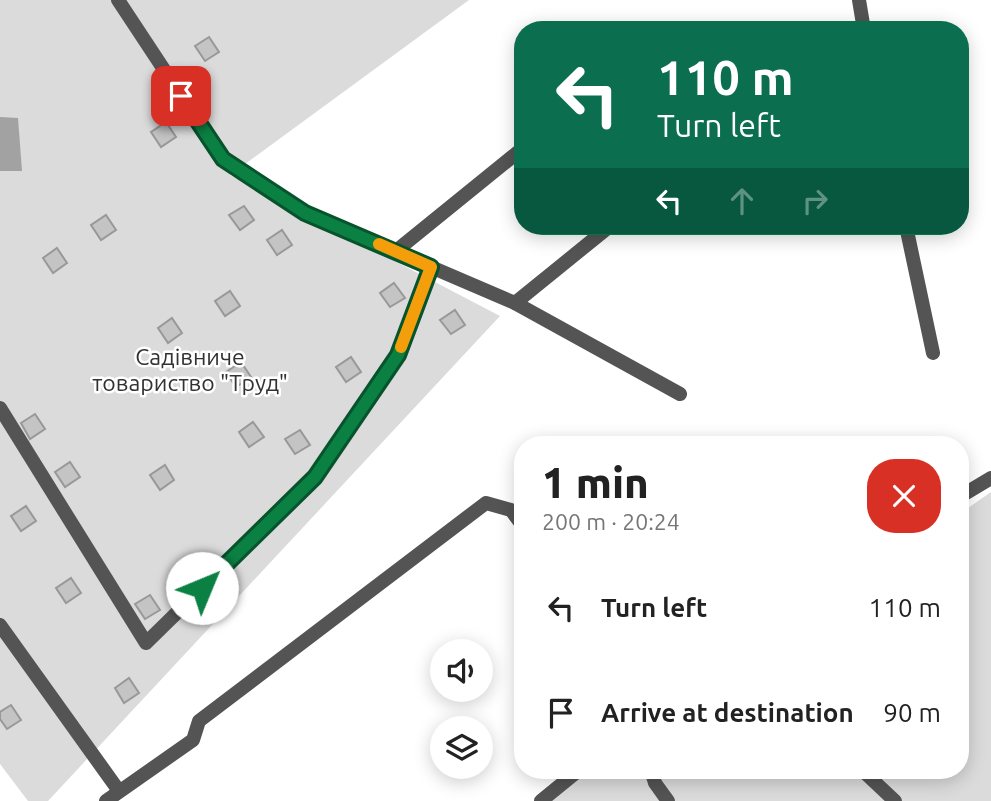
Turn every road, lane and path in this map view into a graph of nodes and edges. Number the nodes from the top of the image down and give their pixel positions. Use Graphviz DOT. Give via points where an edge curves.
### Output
graph roads {
  1 [pos="118,0"];
  2 [pos="859,0"];
  3 [pos="862,21"];
  4 [pos="514,155"];
  5 [pos="599,235"];
  6 [pos="908,235"];
  7 [pos="396,251"];
  8 [pos="431,267"];
  9 [pos="515,303"];
  10 [pos="933,353"];
  11 [pos="680,394"];
  12 [pos="0,408"];
  13 [pos="991,478"];
  14 [pos="969,491"];
  15 [pos="514,513"];
  16 [pos="0,625"];
  17 [pos="568,779"];
  18 [pos="654,779"];
  19 [pos="872,779"];
  20 [pos="119,791"];
  21 [pos="106,801"];
  22 [pos="541,801"];
  23 [pos="668,801"];
  24 [pos="895,801"];
  1 -- 7 [label="lane" via="223,159 305,213"];
  2 -- 3 [label="lane"];
  4 -- 7 [label="lane"];
  5 -- 9 [label="lane"];
  6 -- 10 [label="lane"];
  7 -- 8 [label="lane"];
  8 -- 9 [label="lane"];
  8 -- 12 [label="lane" via="398,355 315,477 146,643"];
  9 -- 11 [label="lane"];
  13 -- 14 [label="lane"];
  15 -- 20 [label="lane" via="486,503 199,721 193,740"];
  16 -- 20 [label="lane"];
  17 -- 22 [label="lane"];
  18 -- 23 [label="lane"];
  19 -- 24 [label="lane"];
  20 -- 21 [label="lane"];
}
